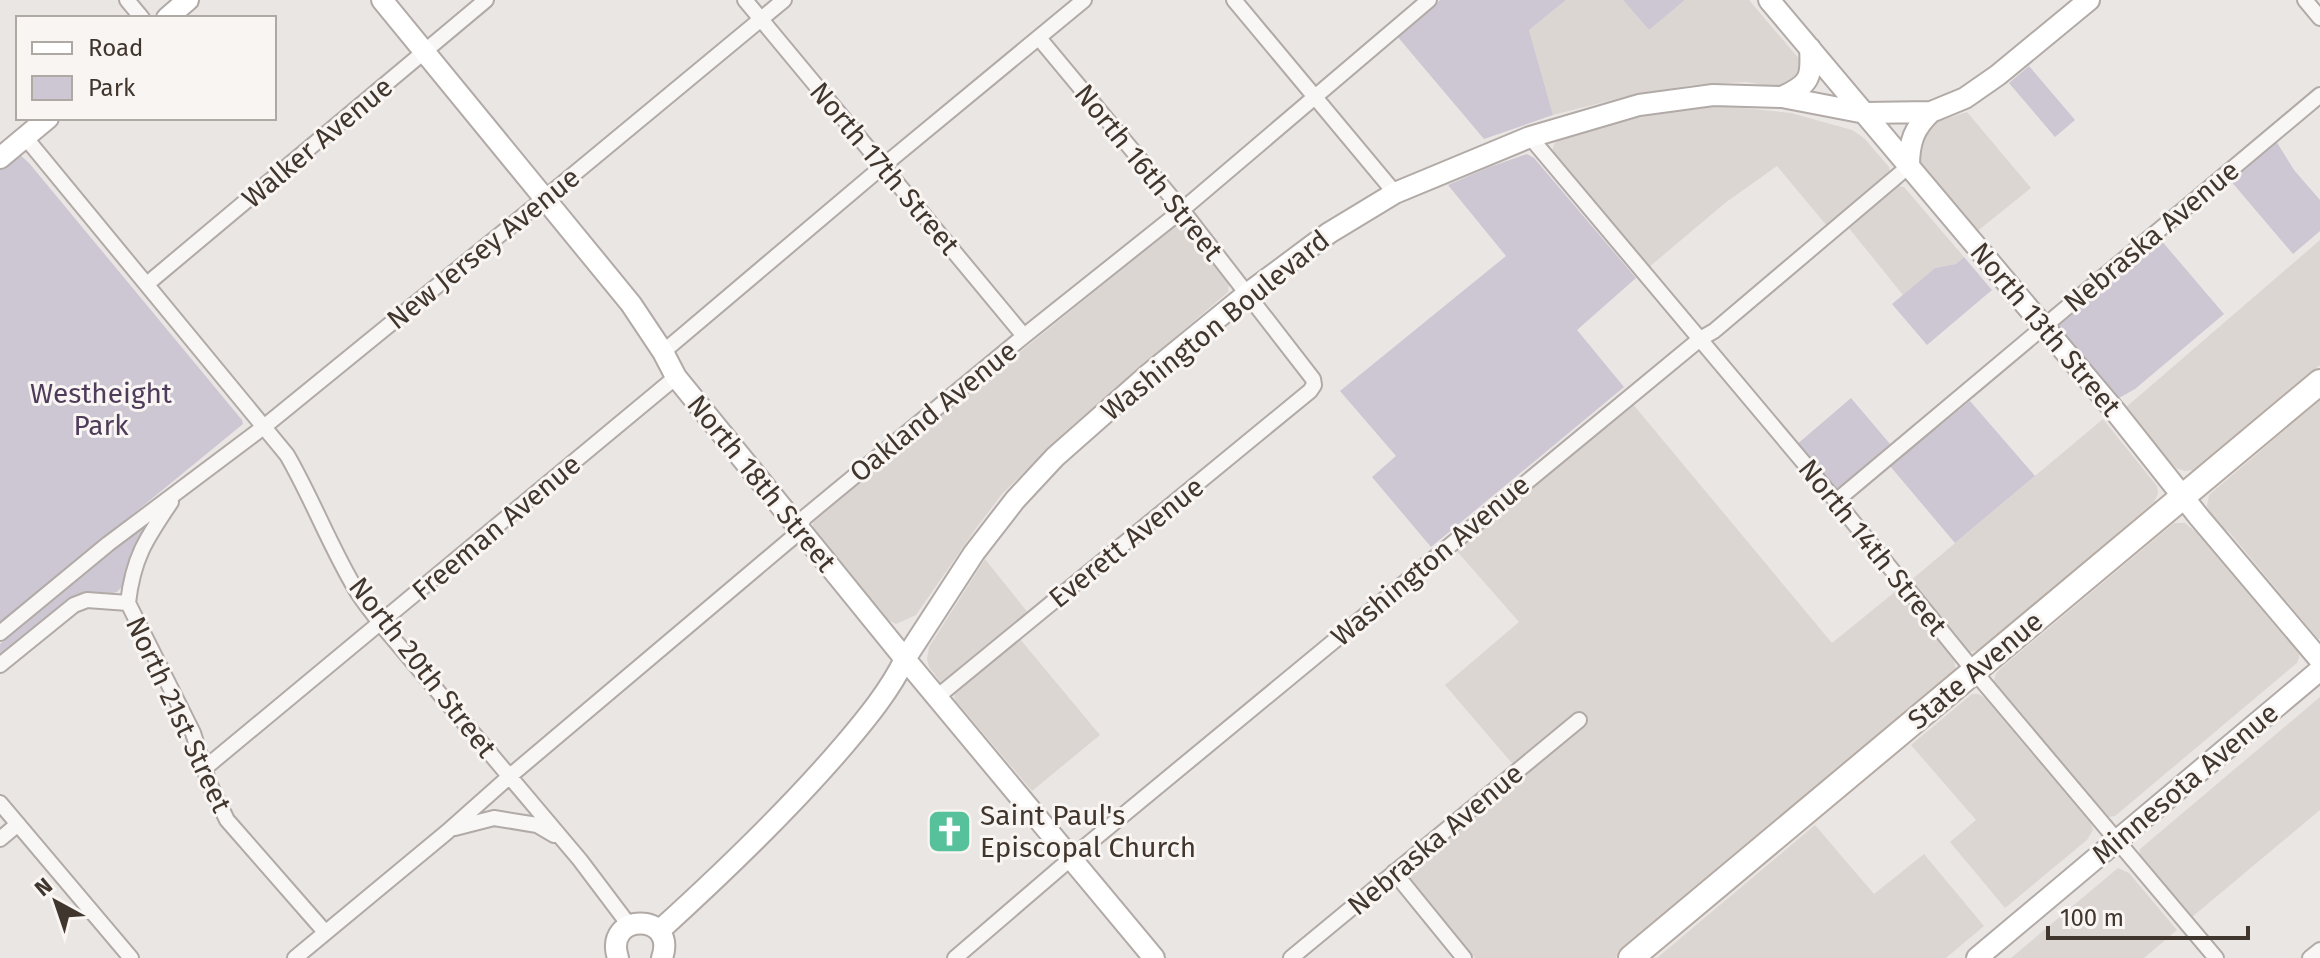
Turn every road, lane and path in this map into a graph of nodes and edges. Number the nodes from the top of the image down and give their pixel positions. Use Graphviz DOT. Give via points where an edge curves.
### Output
graph roads {
  1 [pos="127,0"];
  2 [pos="188,0"];
  3 [pos="382,0"];
  4 [pos="486,0"];
  5 [pos="745,0"];
  6 [pos="784,0"];
  7 [pos="1084,0"];
  8 [pos="1234,0"];
  9 [pos="1429,0"];
  10 [pos="1769,0"];
  11 [pos="2089,0"];
  12 [pos="2305,0"];
  13 [pos="140,16"];
  14 [pos="169,16"];
  15 [pos="2320,18"];
  16 [pos="761,19"];
  17 [pos="1039,38"];
  18 [pos="1810,48"];
  19 [pos="424,52"];
  20 [pos="2320,95"];
  21 [pos="1315,96"];
  22 [pos="1782,97"];
  23 [pos="1931,112"];
  24 [pos="1865,113"];
  25 [pos="46,120"];
  26 [pos="25,137"];
  27 [pos="1530,137"];
  28 [pos="0,158"];
  29 [pos="883,166"];
  30 [pos="1909,166"];
  31 [pos="1395,193"];
  32 [pos="545,198"];
  33 [pos="1182,210"];
  34 [pos="147,284"];
  35 [pos="1247,294"];
  36 [pos="2044,326"];
  37 [pos="1024,336"];
  38 [pos="1700,339"];
  39 [pos="663,352"];
  40 [pos="676,377"];
  41 [pos="2320,382"];
  42 [pos="1314,385"];
  43 [pos="265,426"];
  44 [pos="178,492"];
  45 [pos="2182,496"];
  46 [pos="1836,501"];
  47 [pos="798,528"];
  48 [pos="128,603"];
  49 [pos="380,623"];
  50 [pos="0,633"];
  51 [pos="905,659"];
  52 [pos="2320,660"];
  53 [pos="0,665"];
  54 [pos="2320,670"];
  55 [pos="1974,671"];
  56 [pos="937,697"];
  57 [pos="1579,720"];
  58 [pos="205,768"];
  59 [pos="510,776"];
  60 [pos="0,803"];
  61 [pos="18,824"];
  62 [pos="447,832"];
  63 [pos="0,839"];
  64 [pos="2117,840"];
  65 [pos="1070,858"];
  66 [pos="580,860"];
  67 [pos="1394,872"];
  68 [pos="629,925"];
  69 [pos="659,931"];
  70 [pos="325,932"];
  71 [pos="2320,950"];
  72 [pos="131,958"];
  73 [pos="295,958"];
  74 [pos="618,958"];
  75 [pos="662,958"];
  76 [pos="955,958"];
  77 [pos="1154,958"];
  78 [pos="1291,958"];
  79 [pos="1464,958"];
  80 [pos="1631,958"];
  81 [pos="1977,958"];
  82 [pos="2216,958"];
  83 [pos="2310,958"];
  1 -- 13 [label="street"];
  2 -- 14 [label="street"];
  3 -- 19 [label="street, North 18th Street"];
  4 -- 19 [label="street, Walker Avenue"];
  5 -- 16 [label="street, North 17th Street"];
  6 -- 16 [label="street, New Jersey Avenue"];
  7 -- 17 [label="street"];
  8 -- 21 [label="street"];
  9 -- 21 [label="street, Oakland Avenue"];
  10 -- 18 [label="street, North 13th Street"];
  11 -- 23 [label="street, Washington Boulevard" via="1998,75 1965,98"];
  12 -- 15 [label="street"];
  16 -- 29 [label="street, North 17th Street"];
  16 -- 32 [label="street, New Jersey Avenue"];
  17 -- 29 [label="street"];
  17 -- 33 [label="street, North 16th Street"];
  18 -- 22 [label="street" via="1808,81"];
  18 -- 24 [label="street, North 13th Street"];
  19 -- 32 [label="street, North 18th Street"];
  19 -- 34 [label="street, Walker Avenue"];
  20 -- 36 [label="street, Nebraska Avenue"];
  21 -- 31 [label="street"];
  21 -- 33 [label="street, Oakland Avenue"];
  22 -- 24 [label="street, Washington Boulevard"];
  22 -- 27 [label="street, Washington Boulevard" via="1713,95 1639,105"];
  23 -- 24 [label="street, Washington Boulevard"];
  23 -- 30 [label="street" via="1912,136"];
  24 -- 30 [label="street, North 13th Street"];
  25 -- 26 [label="street"];
  26 -- 28 [label="street"];
  26 -- 34 [label="street, North 20th Street"];
  27 -- 31 [label="street, Washington Boulevard"];
  27 -- 38 [label="street, North 14th Street"];
  29 -- 37 [label="street, North 17th Street"];
  29 -- 39 [label="street"];
  30 -- 36 [label="street, North 13th Street"];
  30 -- 38 [label="street, Washington Avenue"];
  31 -- 35 [label="street, Washington Boulevard" via="1329,233"];
  32 -- 39 [label="street, North 18th Street"];
  32 -- 43 [label="street, New Jersey Avenue"];
  33 -- 35 [label="street, North 16th Street"];
  33 -- 37 [label="street, Oakland Avenue"];
  34 -- 43 [label="street, North 20th Street"];
  35 -- 42 [label="street, North 16th Street"];
  35 -- 51 [label="street, Washington Boulevard" via="1055,457 974,553"];
  36 -- 45 [label="street, North 13th Street"];
  36 -- 46 [label="street, Nebraska Avenue"];
  37 -- 47 [label="street, Oakland Avenue"];
  38 -- 46 [label="street, North 14th Street"];
  38 -- 65 [label="street, Washington Avenue"];
  39 -- 40 [label="street, North 18th Street"];
  40 -- 47 [label="street, North 18th Street"];
  40 -- 49 [label="street, Freeman Avenue"];
  41 -- 45 [label="main road, State Avenue"];
  42 -- 56 [label="street, Everett Avenue"];
  43 -- 44 [label="street, New Jersey Avenue"];
  43 -- 49 [label="street, North 20th Street" via="306,488 358,594"];
  44 -- 48 [label="street, New Jersey Avenue" via="143,544"];
  44 -- 50 [label="street, New Jersey Avenue"];
  45 -- 52 [label="street, North 13th Street"];
  45 -- 55 [label="main road, State Avenue"];
  46 -- 55 [label="street, North 14th Street"];
  47 -- 51 [label="street, North 18th Street"];
  47 -- 59 [label="street, Oakland Avenue"];
  48 -- 53 [label="street" via="87,600 74,605"];
  48 -- 58 [label="street, North 21st Street"];
  49 -- 58 [label="street, Freeman Avenue"];
  49 -- 59 [label="street, North 20th Street"];
  51 -- 56 [label="street, North 18th Street"];
  51 -- 69 [label="street, Washington Boulevard" via="866,718 786,810"];
  54 -- 64 [label="street, Minnesota Avenue"];
  55 -- 64 [label="street, North 14th Street"];
  55 -- 80 [label="main road, State Avenue"];
  56 -- 65 [label="street, North 18th Street"];
  57 -- 67 [label="street, Nebraska Avenue"];
  58 -- 70 [label="street, North 21st Street" via="227,820"];
  59 -- 62 [label="street, Oakland Avenue"];
  59 -- 66 [label="street, North 20th Street"];
  60 -- 61 [label="street"];
  61 -- 63 [label="street"];
  61 -- 72 [label="street"];
  62 -- 66 [label="street, Oakland Avenue" via="494,818 537,825"];
  62 -- 70 [label="street, Oakland Avenue"];
  64 -- 81 [label="street, Minnesota Avenue"];
  64 -- 82 [label="street, North 14th Street"];
  65 -- 76 [label="street, Washington Avenue"];
  65 -- 77 [label="street, North 18th Street"];
  66 -- 68 [label="street, North 20th Street"];
  67 -- 78 [label="street, Nebraska Avenue"];
  67 -- 79 [label="street"];
  68 -- 69 [label="street" via="645,923"];
  68 -- 74 [label="street" via="618,936"];
  69 -- 75 [label="street"];
  70 -- 73 [label="street, Oakland Avenue"];
  71 -- 83 [label="street"];
}
